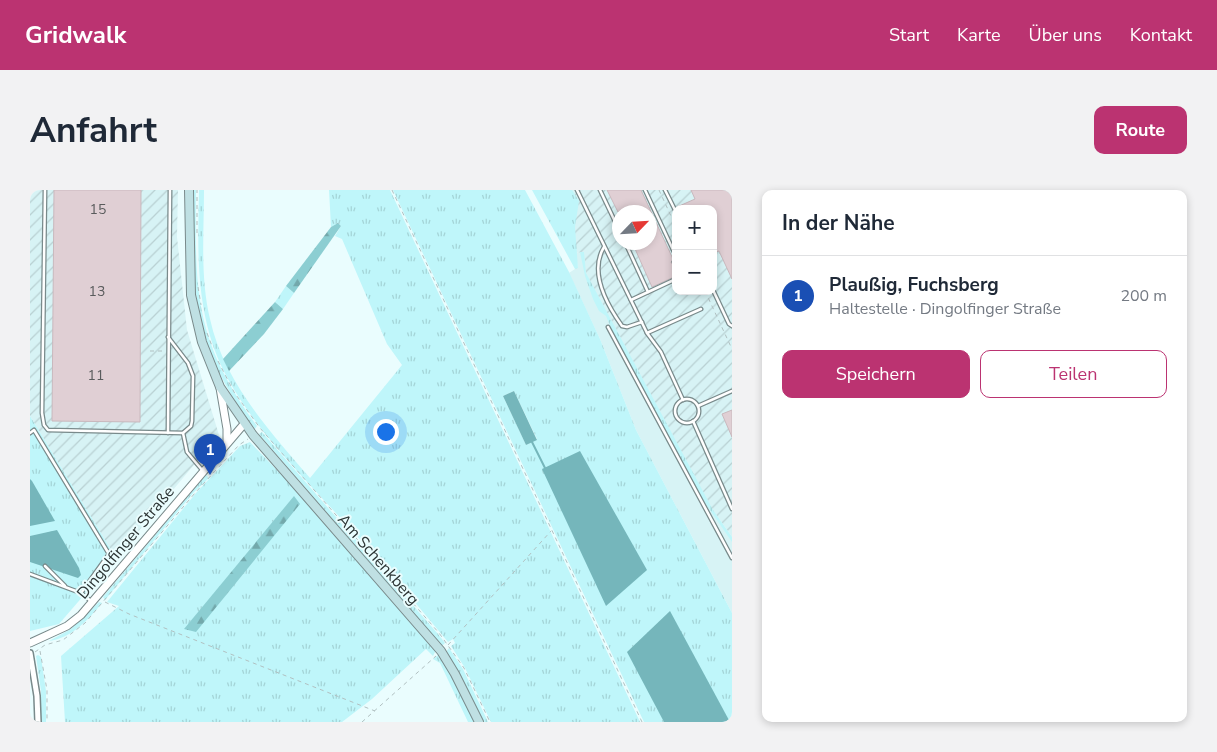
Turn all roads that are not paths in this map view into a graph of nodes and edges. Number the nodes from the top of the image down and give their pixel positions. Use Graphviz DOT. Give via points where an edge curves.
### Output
graph roads {
  1 [pos="45,190"];
  2 [pos="170,190"];
  3 [pos="189,190"];
  4 [pos="577,190"];
  5 [pos="600,190"];
  6 [pos="645,190"];
  7 [pos="665,190"];
  8 [pos="672,205"];
  9 [pos="612,215"];
  10 [pos="605,246"];
  11 [pos="629,250"];
  12 [pos="673,250"];
  13 [pos="672,281"];
  14 [pos="648,292"];
  15 [pos="715,295"];
  16 [pos="631,300"];
  17 [pos="701,310"];
  18 [pos="642,322"];
  19 [pos="732,326"];
  20 [pos="608,327"];
  21 [pos="647,333"];
  22 [pos="168,337"];
  23 [pos="220,387"];
  24 [pos="732,391"];
  25 [pos="683,400"];
  26 [pos="698,406"];
  27 [pos="694,421"];
  28 [pos="244,424"];
  29 [pos="30,433"];
  30 [pos="168,433"];
  31 [pos="183,433"];
  32 [pos="227,442"];
  33 [pos="203,471"];
  34 [pos="732,509"];
  35 [pos="732,558"];
  36 [pos="45,566"];
  37 [pos="30,574"];
  38 [pos="66,587"];
  39 [pos="81,593"];
  40 [pos="96,600"];
  41 [pos="30,643"];
  42 [pos="30,653"];
  43 [pos="38,722"];
  44 [pos="479,722"];
  1 -- 30 [label="lane" via="44,425 48,430 56,431"];
  2 -- 22 [label="lane"];
  3 -- 23 [label="main road" via="191,295 202,342"];
  4 -- 10 [label="lane"];
  5 -- 9 [label="lane"];
  6 -- 12 [label="lane"];
  7 -- 8 [label="lane"];
  10 -- 16 [label="lane"];
  10 -- 18 [label="lane" via="600,286 622,326"];
  11 -- 14 [label="lane"];
  13 -- 14 [label="lane"];
  14 -- 16 [label="lane"];
  15 -- 19 [label="lane"];
  16 -- 18 [label="lane"];
  17 -- 21 [label="lane"];
  18 -- 21 [label="lane"];
  20 -- 35 [label="lane"];
  21 -- 25 [label="lane" via="661,352"];
  22 -- 30 [label="lane"];
  22 -- 31 [label="lane" via="188,363 193,376 192,421"];
  23 -- 28 [label="main road"];
  23 -- 32 [label="street"];
  24 -- 26 [label="lane"];
  25 -- 26 [label="lane" via="691,400"];
  25 -- 27 [label="lane" via="676,407 677,418 687,423"];
  26 -- 27 [label="lane" via="699,413"];
  27 -- 34 [label="lane"];
  28 -- 32 [label="street, Dingolfinger Straße"];
  28 -- 44 [label="main road, Am Schenkberg" via="441,651"];
  29 -- 39 [label="lane" via="34,430 109,554"];
  30 -- 31 [label="lane"];
  31 -- 33 [label="lane" via="186,452"];
  32 -- 33 [label="street, Dingolfinger Straße"];
  33 -- 40 [label="street, Dingolfinger Straße"];
  36 -- 38 [label="lane"];
  37 -- 38 [label="lane"];
  38 -- 39 [label="lane"];
  39 -- 40 [label="lane"];
  40 -- 41 [label="street, Dingolfinger Straße" via="68,626"];
  42 -- 43 [label="street"];
}
